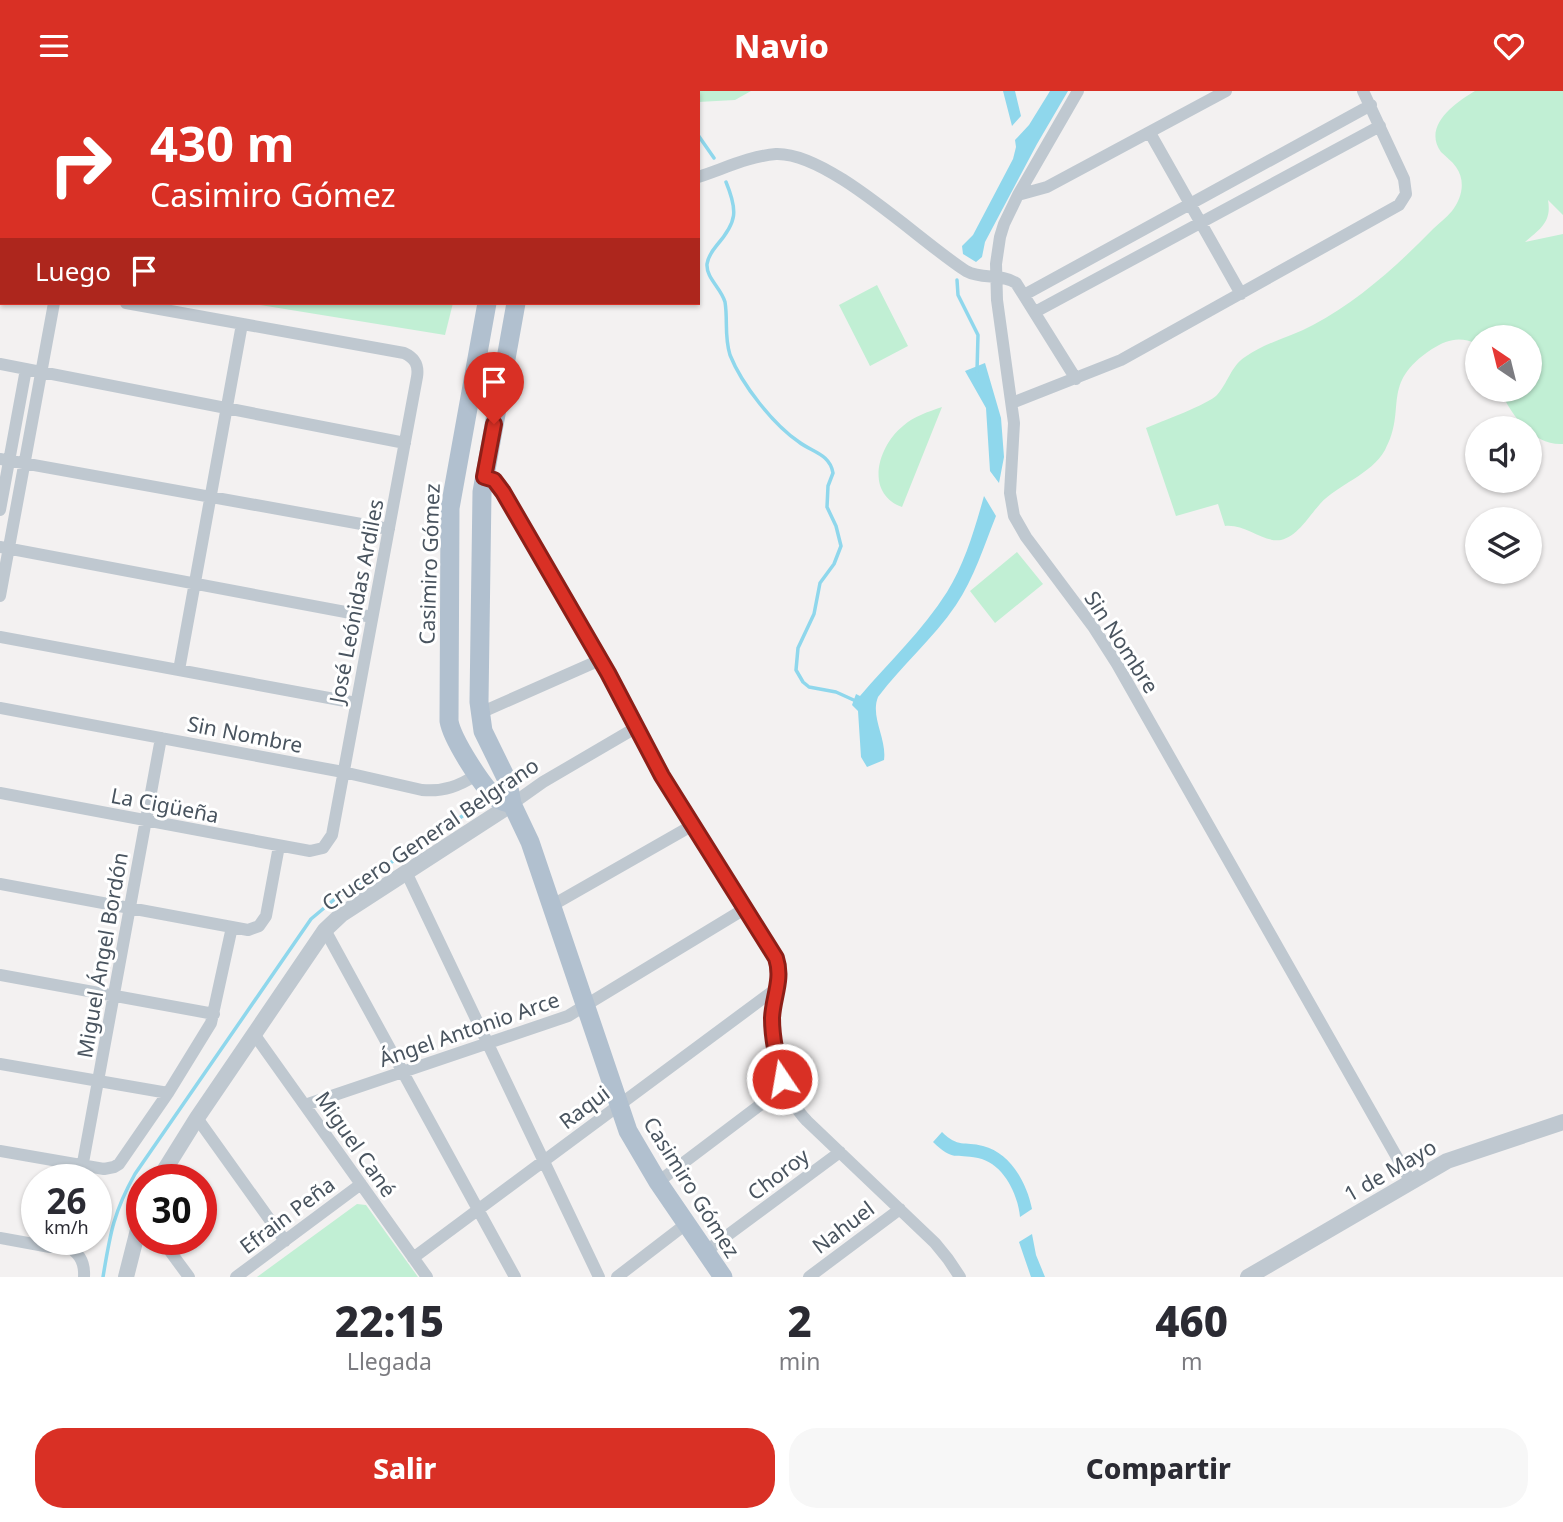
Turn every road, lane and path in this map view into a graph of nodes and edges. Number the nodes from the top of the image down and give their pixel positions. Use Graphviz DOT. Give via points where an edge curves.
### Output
graph roads {
  1 [pos="1078,91"];
  2 [pos="1226,91"];
  3 [pos="1363,91"];
  4 [pos="1371,105"];
  5 [pos="1380,126"];
  6 [pos="1150,133"];
  7 [pos="700,176"];
  8 [pos="1018,195"];
  9 [pos="1190,204"];
  10 [pos="1200,223"];
  11 [pos="996,277"];
  12 [pos="1241,294"];
  13 [pos="1024,295"];
  14 [pos="54,305"];
  15 [pos="137,305"];
  16 [pos="487,305"];
  17 [pos="516,305"];
  18 [pos="1035,312"];
  19 [pos="242,324"];
  20 [pos="0,364"];
  21 [pos="26,369"];
  22 [pos="41,373"];
  23 [pos="1076,379"];
  24 [pos="1012,403"];
  25 [pos="227,408"];
  26 [pos="405,443"];
  27 [pos="5,460"];
  28 [pos="24,463"];
  29 [pos="455,474"];
  30 [pos="484,477"];
  31 [pos="211,497"];
  32 [pos="0,510"];
  33 [pos="389,529"];
  34 [pos="4,548"];
  35 [pos="195,583"];
  36 [pos="0,596"];
  37 [pos="372,617"];
  38 [pos="0,637"];
  39 [pos="600,660"];
  40 [pos="179,670"];
  41 [pos="356,703"];
  42 [pos="0,708"];
  43 [pos="480,713"];
  44 [pos="637,727"];
  45 [pos="161,738"];
  46 [pos="344,772"];
  47 [pos="478,774"];
  48 [pos="0,793"];
  49 [pos="512,804"];
  50 [pos="147,820"];
  51 [pos="693,825"];
  52 [pos="279,846"];
  53 [pos="323,848"];
  54 [pos="407,874"];
  55 [pos="0,884"];
  56 [pos="551,906"];
  57 [pos="130,908"];
  58 [pos="746,908"];
  59 [pos="232,927"];
  60 [pos="326,930"];
  61 [pos="0,975"];
  62 [pos="777,988"];
  63 [pos="114,996"];
  64 [pos="586,1007"];
  65 [pos="214,1014"];
  66 [pos="254,1034"];
  67 [pos="488,1044"];
  68 [pos="0,1064"];
  69 [pos="401,1071"];
  70 [pos="99,1081"];
  71 [pos="784,1087"];
  72 [pos="168,1093"];
  73 [pos="305,1105"];
  74 [pos="619,1105"];
  75 [pos="197,1118"];
  76 [pos="1563,1122"];
  77 [pos="0,1150"];
  78 [pos="840,1152"];
  79 [pos="544,1161"];
  80 [pos="73,1164"];
  81 [pos="83,1164"];
  82 [pos="168,1164"];
  83 [pos="112,1167"];
  84 [pos="657,1182"];
  85 [pos="1411,1182"];
  86 [pos="361,1184"];
  87 [pos="900,1209"];
  88 [pos="478,1210"];
  89 [pos="686,1224"];
  90 [pos="0,1238"];
  91 [pos="285,1241"];
  92 [pos="21,1242"];
  93 [pos="705,1252"];
  94 [pos="79,1255"];
  95 [pos="132,1255"];
  96 [pos="173,1255"];
  97 [pos="413,1258"];
  98 [pos="84,1277"];
  99 [pos="126,1277"];
  100 [pos="189,1277"];
  101 [pos="236,1277"];
  102 [pos="427,1277"];
  103 [pos="515,1277"];
  104 [pos="599,1277"];
  105 [pos="617,1277"];
  106 [pos="723,1277"];
  107 [pos="809,1277"];
  108 [pos="959,1277"];
  109 [pos="1248,1277"];
  1 -- 8 [label="street, Sin Nombre"];
  2 -- 6 [label="street"];
  3 -- 4 [label="street"];
  4 -- 5 [label="street"];
  4 -- 9 [label="street"];
  5 -- 10 [label="street"];
  5 -- 12 [label="street" via="1404,179 1404,200"];
  6 -- 8 [label="street" via="1047,187"];
  6 -- 9 [label="street"];
  7 -- 11 [label="street" via="762,156 802,158 846,182 966,271"];
  8 -- 11 [label="street, Sin Nombre" via="1004,224"];
  9 -- 10 [label="street"];
  9 -- 13 [label="street"];
  10 -- 12 [label="street"];
  10 -- 18 [label="street"];
  11 -- 13 [label="street" via="1011,280"];
  11 -- 24 [label="street, Sin Nombre"];
  12 -- 23 [label="street" via="1121,360"];
  13 -- 18 [label="street"];
  14 -- 22 [label="street"];
  15 -- 19 [label="street"];
  16 -- 29 [label="main road, Casimiro Gómez"];
  17 -- 30 [label="main road, Casimiro Gómez"];
  18 -- 23 [label="street"];
  19 -- 25 [label="street"];
  19 -- 26 [label="street, José Leónidas Ardiles" via="404,353 414,359 418,370"];
  20 -- 21 [label="street"];
  21 -- 22 [label="street"];
  21 -- 27 [label="street"];
  22 -- 25 [label="street"];
  22 -- 28 [label="street"];
  23 -- 24 [label="street"];
  24 -- 85 [label="street, Sin Nombre" via="1010,493 1020,527 1117,664"];
  25 -- 26 [label="street"];
  25 -- 31 [label="street"];
  26 -- 33 [label="street, José Leónidas Ardiles"];
  27 -- 28 [label="street"];
  27 -- 32 [label="street"];
  28 -- 31 [label="street"];
  28 -- 34 [label="street"];
  29 -- 30 [label="main road"];
  29 -- 47 [label="main road, Casimiro Gómez" via="450,524 449,721 452,736"];
  30 -- 39 [label="street" via="494,480 503,492"];
  30 -- 43 [label="main road, Casimiro Gómez"];
  31 -- 33 [label="street"];
  31 -- 35 [label="street"];
  33 -- 37 [label="street, José Leónidas Ardiles"];
  34 -- 35 [label="street"];
  34 -- 36 [label="street"];
  35 -- 37 [label="street"];
  35 -- 40 [label="street"];
  37 -- 41 [label="street, José Leónidas Ardiles"];
  38 -- 40 [label="street"];
  39 -- 43 [label="street"];
  39 -- 44 [label="street"];
  40 -- 41 [label="street"];
  41 -- 46 [label="street, José Leónidas Ardiles"];
  42 -- 45 [label="street, Sin Nombre"];
  43 -- 49 [label="main road, Casimiro Gómez" via="483,731 508,782"];
  44 -- 49 [label="street, Crucero General Belgrano"];
  44 -- 51 [label="street"];
  45 -- 46 [label="street, Sin Nombre"];
  45 -- 50 [label="street, Miguel Ángel Bordón"];
  46 -- 47 [label="street, Sin Nombre" via="434,791 460,786"];
  46 -- 53 [label="street, José Leónidas Ardiles" via="332,835"];
  47 -- 49 [label="main road, Casimiro Gómez" via="498,799"];
  48 -- 50 [label="street, La Cigüeña"];
  49 -- 54 [label="street, Crucero General Belgrano"];
  49 -- 56 [label="main road, Casimiro Gómez"];
  50 -- 52 [label="street, La Cigüeña"];
  50 -- 57 [label="street, Miguel Ángel Bordón"];
  51 -- 56 [label="street"];
  51 -- 58 [label="street"];
  52 -- 53 [label="street, La Cigüeña" via="310,851"];
  52 -- 59 [label="street" via="266,916 259,926 248,930"];
  54 -- 60 [label="street, Crucero General Belgrano" via="342,914"];
  54 -- 67 [label="street"];
  55 -- 57 [label="street"];
  56 -- 64 [label="main road, Casimiro Gómez"];
  57 -- 59 [label="street"];
  57 -- 63 [label="street, Miguel Ángel Bordón"];
  58 -- 62 [label="street" via="776,958"];
  58 -- 64 [label="street, Ángel Antonio Arce"];
  59 -- 65 [label="street"];
  60 -- 66 [label="street, Crucero General Belgrano"];
  60 -- 69 [label="street"];
  61 -- 63 [label="street"];
  62 -- 71 [label="street" via="772,1031"];
  62 -- 74 [label="street, Raqui"];
  63 -- 65 [label="street"];
  63 -- 70 [label="street, Miguel Ángel Bordón"];
  64 -- 67 [label="street, Ángel Antonio Arce"];
  64 -- 74 [label="main road, Casimiro Gómez"];
  65 -- 72 [label="street"];
  66 -- 73 [label="street, Miguel Cané"];
  66 -- 75 [label="street, Crucero General Belgrano"];
  67 -- 69 [label="street, Ángel Antonio Arce"];
  67 -- 79 [label="street"];
  68 -- 70 [label="street"];
  69 -- 73 [label="street, Ángel Antonio Arce"];
  69 -- 88 [label="street"];
  70 -- 72 [label="street"];
  70 -- 81 [label="street, Miguel Ángel Bordón"];
  71 -- 78 [label="street" via="799,1113"];
  71 -- 84 [label="street"];
  72 -- 83 [label="street" via="123,1160"];
  73 -- 86 [label="street, Miguel Cané"];
  74 -- 79 [label="street, Raqui"];
  74 -- 84 [label="main road, Casimiro Gómez"];
  75 -- 82 [label="street, Crucero General Belgrano"];
  75 -- 91 [label="street"];
  76 -- 85 [label="street, 1 de Mayo" via="1461,1156"];
  77 -- 80 [label="street"];
  78 -- 87 [label="street"];
  78 -- 93 [label="street, Choroy"];
  79 -- 88 [label="street, Raqui"];
  79 -- 104 [label="street"];
  84 -- 89 [label="main road, Casimiro Gómez"];
  85 -- 109 [label="street, 1 de Mayo"];
  86 -- 91 [label="street, Efrain Peña"];
  86 -- 97 [label="street, Miguel Cané"];
  87 -- 107 [label="street, Nahuel"];
  87 -- 108 [label="street" via="942,1250"];
  88 -- 97 [label="street, Raqui"];
  88 -- 103 [label="street"];
  89 -- 93 [label="main road, Casimiro Gómez"];
  89 -- 105 [label="street"];
  90 -- 92 [label="street"];
  91 -- 101 [label="street, Efrain Peña"];
  93 -- 106 [label="main road, Casimiro Gómez"];
  94 -- 98 [label="street"];
  95 -- 99 [label="street"];
  96 -- 100 [label="street"];
  97 -- 102 [label="street, Miguel Cané"];
}
